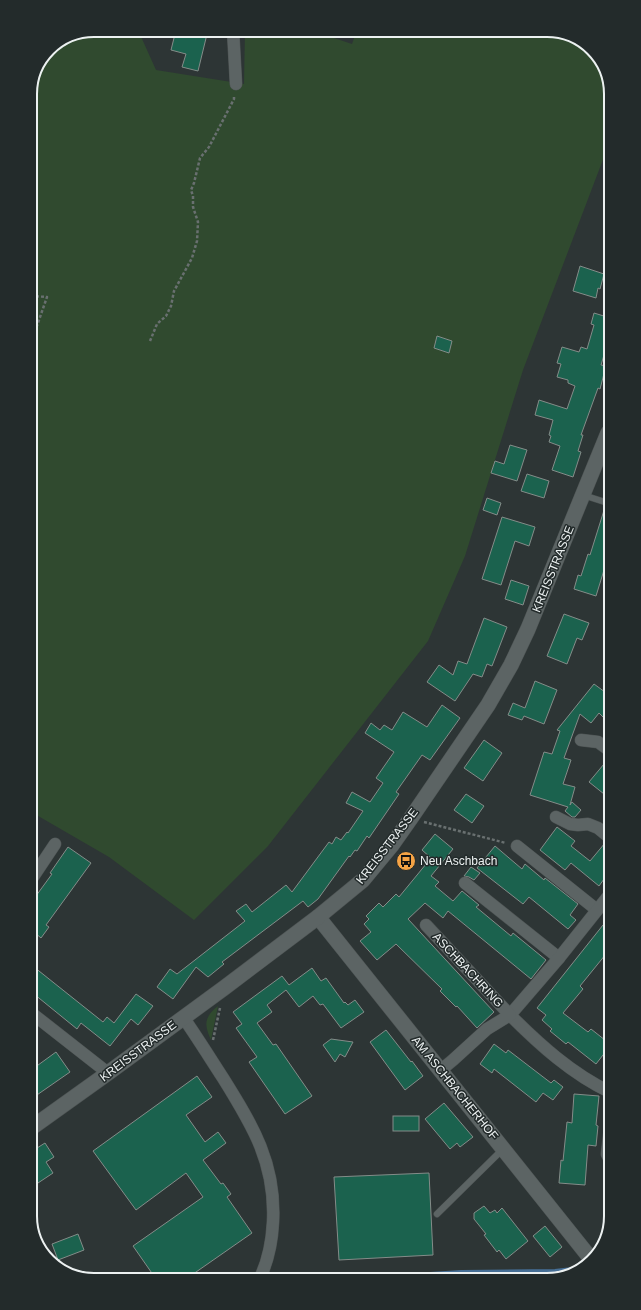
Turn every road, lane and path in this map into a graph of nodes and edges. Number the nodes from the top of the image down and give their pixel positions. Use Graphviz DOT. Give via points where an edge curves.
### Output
graph roads {
  1 [pos="233,37"];
  2 [pos="236,84"];
  3 [pos="37,296"];
  4 [pos="37,326"];
  5 [pos="150,341"];
  6 [pos="604,442"];
  7 [pos="582,495"];
  8 [pos="604,502"];
  9 [pos="581,740"];
  10 [pos="604,746"];
  11 [pos="556,817"];
  12 [pos="411,818"];
  13 [pos="604,833"];
  14 [pos="55,844"];
  15 [pos="516,846"];
  16 [pos="37,871"];
  17 [pos="464,883"];
  18 [pos="604,901"];
  19 [pos="597,910"];
  20 [pos="318,917"];
  21 [pos="426,925"];
  22 [pos="559,958"];
  23 [pos="224,988"];
  24 [pos="510,1015"];
  25 [pos="37,1017"];
  26 [pos="183,1017"];
  27 [pos="210,1057"];
  28 [pos="440,1070"];
  29 [pos="108,1073"];
  30 [pos="604,1089"];
  31 [pos="37,1124"];
  32 [pos="503,1149"];
  33 [pos="437,1214"];
  34 [pos="589,1255"];
  35 [pos="262,1273"];
  1 -- 2 [label="street"];
  2 -- 5 [label="path" via="234,99 209,147 200,158 191,190 198,222 197,241 192,258 174,291 166,316 157,324"];
  3 -- 4 [label="path" via="47,297"];
  6 -- 7 [label="street, KREISSTRASSE"];
  7 -- 8 [label="lane"];
  7 -- 12 [label="street, KREISSTRASSE" via="528,629 511,664 488,705"];
  9 -- 10 [label="street" via="598,742"];
  11 -- 13 [label="street" via="570,824 588,824"];
  12 -- 15 [label="path"];
  12 -- 20 [label="street, KREISSTRASSE" via="363,880"];
  14 -- 16 [label="street"];
  15 -- 19 [label="street"];
  17 -- 22 [label="street"];
  18 -- 19 [label="street, ASCHBACHRING"];
  19 -- 22 [label="street, ASCHBACHRING"];
  20 -- 23 [label="street, KREISSTRASSE"];
  20 -- 28 [label="street, AM ASCHBACHERHOF"];
  21 -- 24 [label="street, ASCHBACHRING"];
  22 -- 24 [label="street, ASCHBACHRING"];
  23 -- 26 [label="street, KREISSTRASSE"];
  23 -- 27 [label="path"];
  24 -- 28 [label="street, ASCHBACHRING" via="486,1029"];
  24 -- 30 [label="street, ASCHBACHRING" via="577,1074"];
  25 -- 29 [label="street"];
  26 -- 27 [label="street"];
  26 -- 29 [label="street, KREISSTRASSE"];
  27 -- 35 [label="street" via="251,1123 262,1146 270,1175 273,1196 272,1235"];
  28 -- 32 [label="street, AM ASCHBACHERHOF"];
  29 -- 31 [label="street, KREISSTRASSE"];
  32 -- 33 [label="lane"];
  32 -- 34 [label="street, AM ASCHBACHERHOF"];
}
